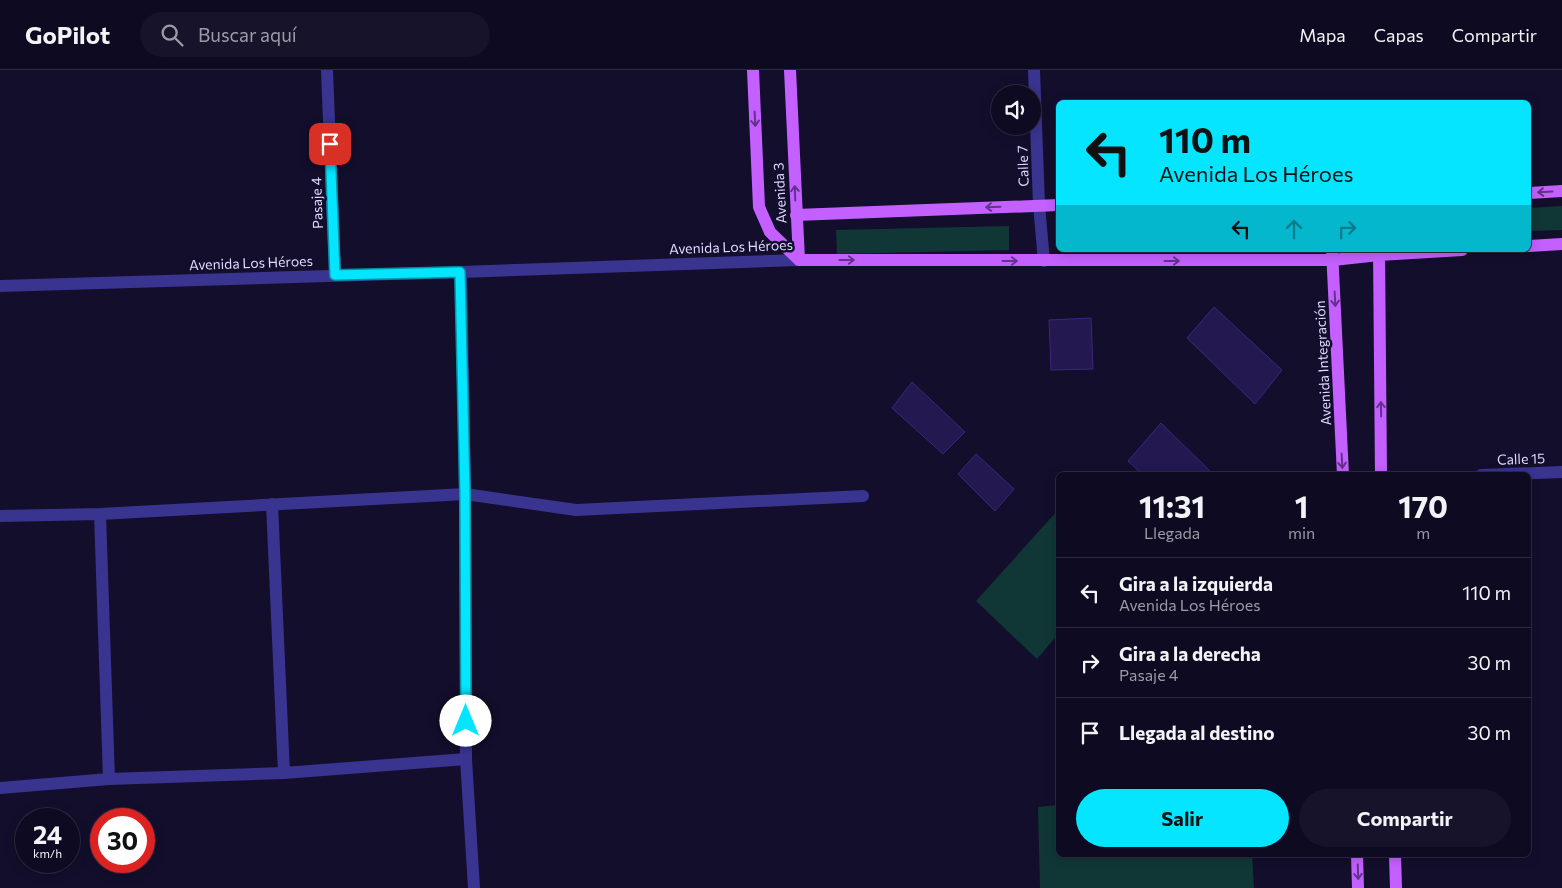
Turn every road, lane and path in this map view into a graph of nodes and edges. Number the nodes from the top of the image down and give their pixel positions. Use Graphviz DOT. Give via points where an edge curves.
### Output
graph roads {
  1 [pos="327,70"];
  2 [pos="753,70"];
  3 [pos="790,70"];
  4 [pos="1034,70"];
  5 [pos="1562,190"];
  6 [pos="1531,193"];
  7 [pos="1039,205"];
  8 [pos="1056,205"];
  9 [pos="796,215"];
  10 [pos="1562,244"];
  11 [pos="1531,246"];
  12 [pos="1379,252"];
  13 [pos="1333,255"];
  14 [pos="799,260"];
  15 [pos="1044,261"];
  16 [pos="460,272"];
  17 [pos="335,275"];
  18 [pos="0,286"];
  19 [pos="1343,472"];
  20 [pos="1381,472"];
  21 [pos="1562,472"];
  22 [pos="1531,473"];
  23 [pos="465,494"];
  24 [pos="863,496"];
  25 [pos="272,504"];
  26 [pos="100,514"];
  27 [pos="0,516"];
  28 [pos="466,759"];
  29 [pos="284,773"];
  30 [pos="109,779"];
  31 [pos="0,788"];
  32 [pos="1357,857"];
  33 [pos="1395,857"];
  34 [pos="474,888"];
  35 [pos="1358,888"];
  36 [pos="1396,888"];
  1 -- 17 [label="street, Pasaje 4"];
  2 -- 14 [label="main road, Avenida 3, one-way" via="759,208 770,232"];
  9 -- 3 [label="main road, Avenida 3, one-way"];
  4 -- 7 [label="street, Calle 7"];
  5 -- 6 [label="main road, one-way"];
  7 -- 8 [label="main road"];
  7 -- 9 [label="main road, one-way"];
  7 -- 15 [label="street, Calle 7"];
  9 -- 14 [label="main road, Avenida 3"];
  10 -- 11 [label="main road"];
  12 -- 13 [label="main road, Avenida Los Héroes"];
  20 -- 12 [label="main road, one-way"];
  15 -- 13 [label="main road, Avenida Los Héroes, one-way"];
  13 -- 19 [label="main road, Avenida Integración, one-way"];
  14 -- 15 [label="main road, Avenida Los Héroes, one-way"];
  14 -- 16 [label="street, Avenida Los Héroes"];
  16 -- 17 [label="street, Avenida Los Héroes"];
  16 -- 23 [label="street"];
  17 -- 18 [label="street, Avenida Los Héroes"];
  21 -- 22 [label="street, Calle 15"];
  23 -- 24 [label="street" via="576,510"];
  23 -- 25 [label="street"];
  23 -- 28 [label="street"];
  25 -- 26 [label="street"];
  25 -- 29 [label="street"];
  26 -- 27 [label="street"];
  26 -- 30 [label="street"];
  28 -- 29 [label="street"];
  28 -- 34 [label="street"];
  29 -- 30 [label="street"];
  30 -- 31 [label="street"];
  32 -- 35 [label="main road, one-way"];
  33 -- 36 [label="main road"];
}
